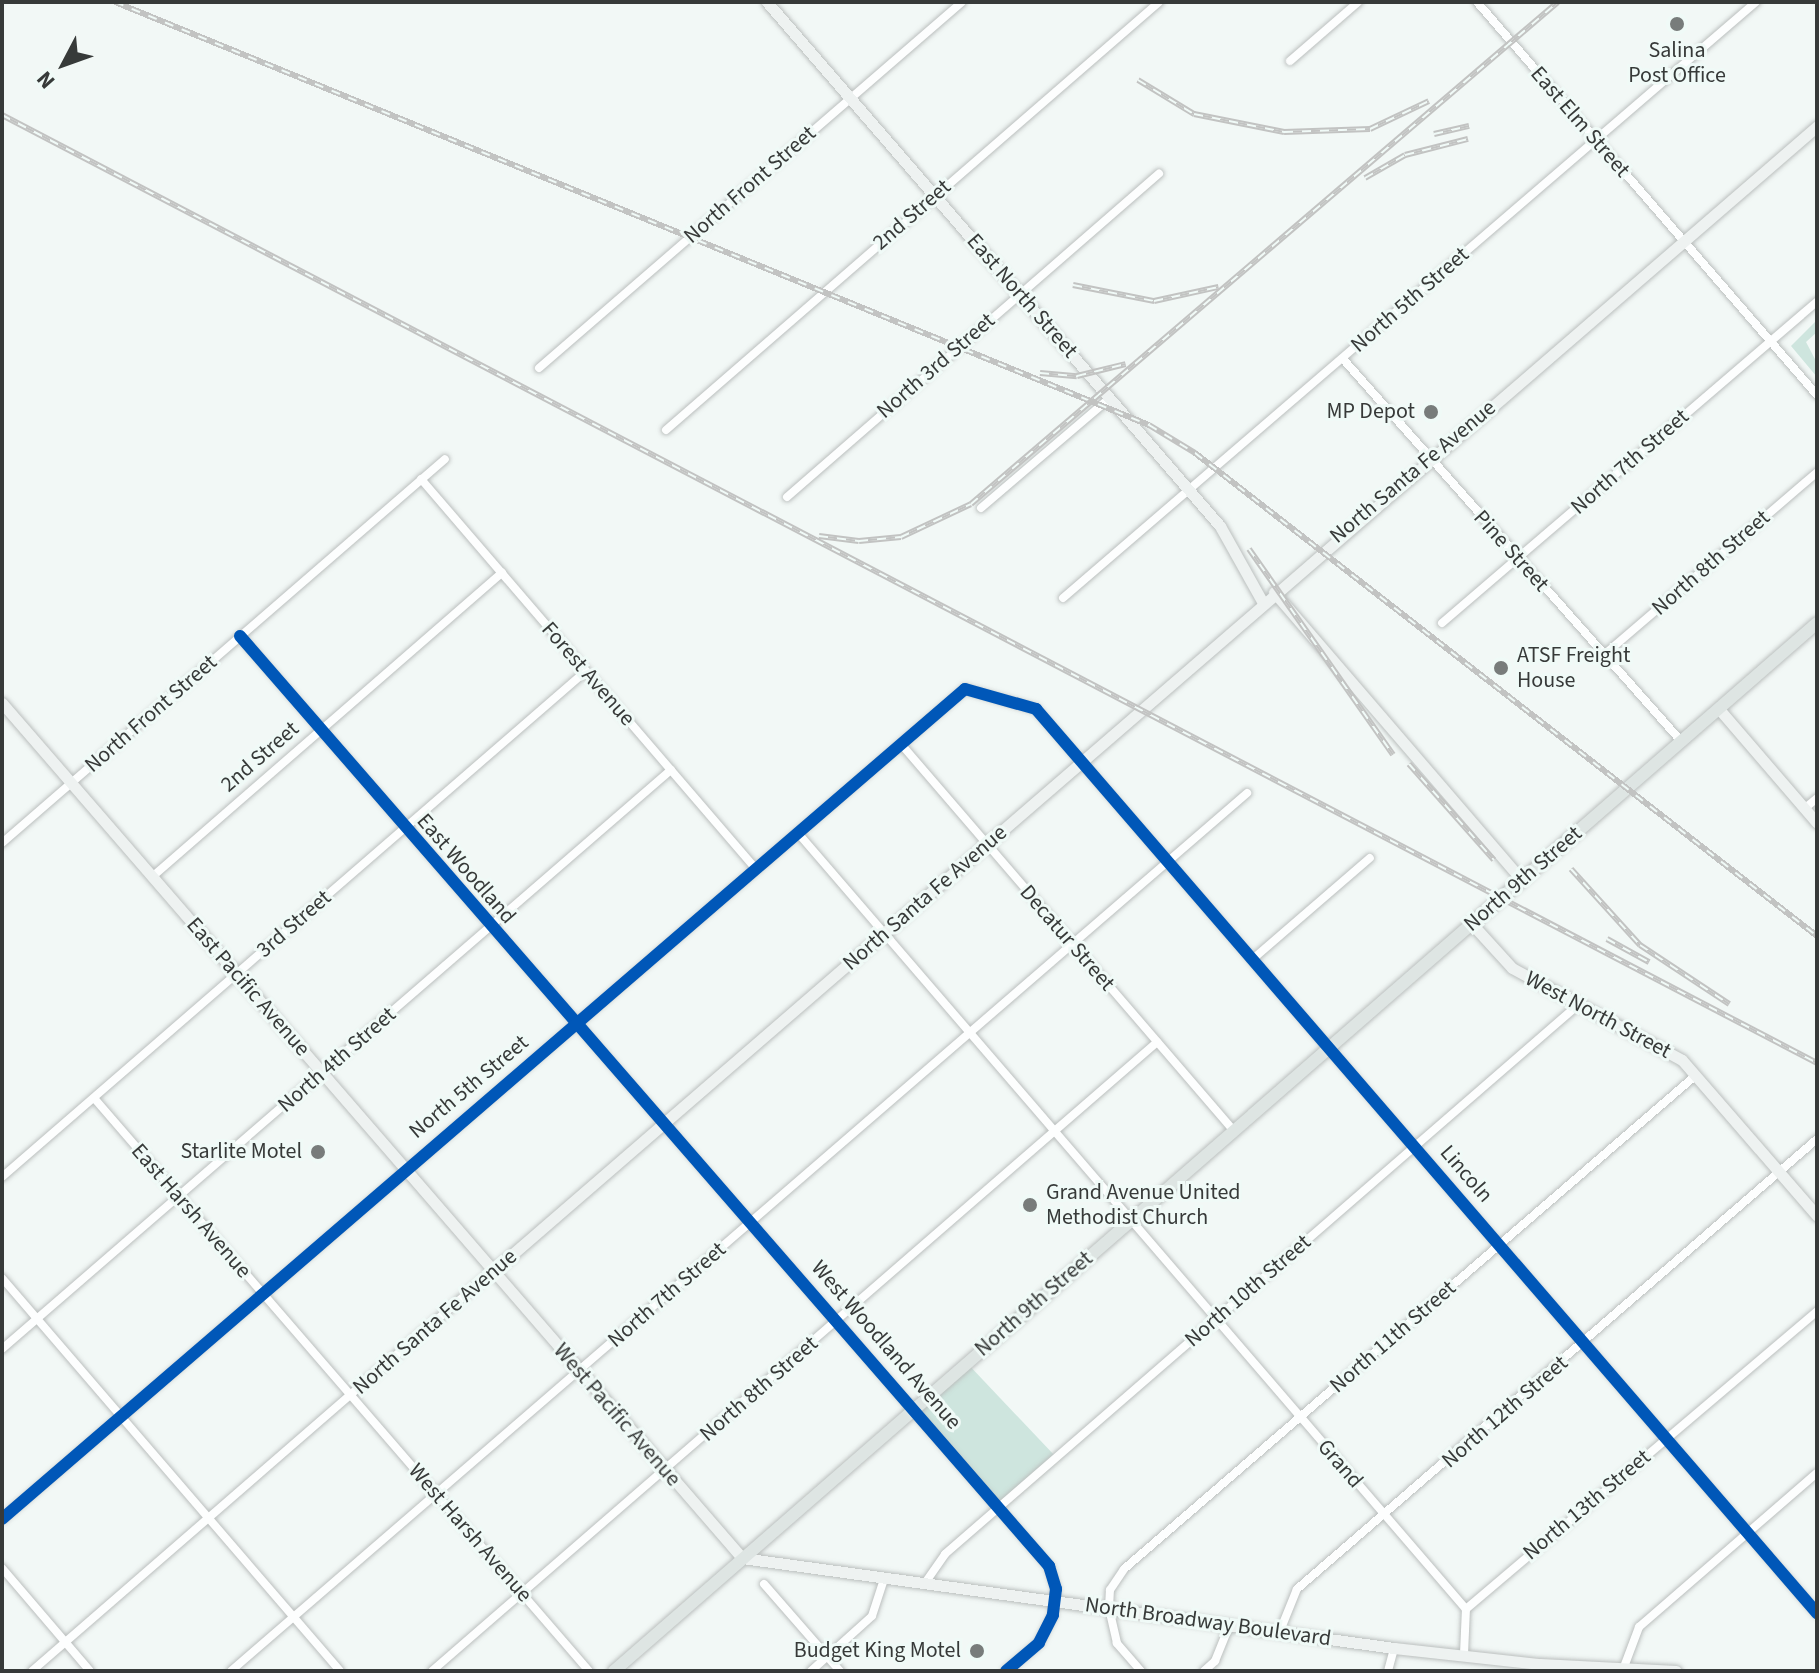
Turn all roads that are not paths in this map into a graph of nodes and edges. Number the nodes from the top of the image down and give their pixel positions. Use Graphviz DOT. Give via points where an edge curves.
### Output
graph roads {
  1 [pos="767,2"];
  2 [pos="962,2"];
  3 [pos="1159,2"];
  4 [pos="1358,2"];
  5 [pos="1477,2"];
  6 [pos="1756,2"];
  7 [pos="1290,61"];
  8 [pos="852,97"];
  9 [pos="1817,126"];
  10 [pos="1595,141"];
  11 [pos="1159,174"];
  12 [pos="935,195"];
  13 [pos="1684,241"];
  14 [pos="1020,294"];
  15 [pos="1817,302"];
  16 [pos="1770,342"];
  17 [pos="1343,359"];
  18 [pos="539,368"];
  19 [pos="1817,395"];
  20 [pos="1110,398"];
  21 [pos="666,430"];
  22 [pos="445,459"];
  23 [pos="1429,459"];
  24 [pos="1817,472"];
  25 [pos="421,479"];
  26 [pos="1189,490"];
  27 [pos="787,497"];
  28 [pos="981,508"];
  29 [pos="1518,558"];
  30 [pos="502,573"];
  31 [pos="1274,592"];
  32 [pos="1063,598"];
  33 [pos="1262,601"];
  34 [pos="1442,623"];
  35 [pos="1817,623"];
  36 [pos="240,636"];
  37 [pos="1605,654"];
  38 [pos="586,671"];
  39 [pos="965,689"];
  40 [pos="2,703"];
  41 [pos="1719,709"];
  42 [pos="321,731"];
  43 [pos="1681,741"];
  44 [pos="901,744"];
  45 [pos="1084,761"];
  46 [pos="671,770"];
  47 [pos="72,783"];
  48 [pos="1247,793"];
  49 [pos="1817,798"];
  50 [pos="1804,809"];
  51 [pos="1817,823"];
  52 [pos="405,829"];
  53 [pos="798,833"];
  54 [pos="2,843"];
  55 [pos="987,845"];
  56 [pos="1370,858"];
  57 [pos="1170,860"];
  58 [pos="755,868"];
  59 [pos="152,877"];
  60 [pos="1521,879"];
  61 [pos="1472,924"];
  62 [pos="490,928"];
  63 [pos="884,934"];
  64 [pos="1072,944"];
  65 [pos="1254,958"];
  66 [pos="237,974"];
  67 [pos="1578,1005"];
  68 [pos="576,1023"];
  69 [pos="970,1033"];
  70 [pos="1157,1042"];
  71 [pos="1330,1047"];
  72 [pos="321,1073"];
  73 [pos="1695,1076"];
  74 [pos="94,1098"];
  75 [pos="667,1124"];
  76 [pos="1054,1131"];
  77 [pos="1234,1131"];
  78 [pos="1817,1139"];
  79 [pos="1416,1146"];
  80 [pos="404,1169"];
  81 [pos="1778,1172"];
  82 [pos="2,1177"];
  83 [pos="178,1196"];
  84 [pos="1817,1216"];
  85 [pos="753,1221"];
  86 [pos="1131,1221"];
  87 [pos="1500,1244"];
  88 [pos="493,1271"];
  89 [pos="2,1278"];
  90 [pos="263,1295"];
  91 [pos="1817,1311"];
  92 [pos="37,1319"];
  93 [pos="838,1319"];
  94 [pos="1215,1319"];
  95 [pos="1585,1343"];
  96 [pos="2,1349"];
  97 [pos="579,1371"];
  98 [pos="350,1396"];
  99 [pos="914,1406"];
  100 [pos="121,1417"];
  101 [pos="1300,1418"];
  102 [pos="1667,1438"];
  103 [pos="666,1470"];
  104 [pos="1817,1473"];
  105 [pos="436,1494"];
  106 [pos="999,1508"];
  107 [pos="1385,1516"];
  108 [pos="2,1519"];
  109 [pos="208,1519"];
  110 [pos="1748,1533"];
  111 [pos="742,1558"];
  112 [pos="2,1568"];
  113 [pos="884,1579"];
  114 [pos="925,1583"];
  115 [pos="764,1584"];
  116 [pos="523,1595"];
  117 [pos="1056,1601"];
  118 [pos="1109,1608"];
  119 [pos="1466,1609"];
  120 [pos="1817,1613"];
  121 [pos="294,1617"];
  122 [pos="1229,1627"];
  123 [pos="1280,1631"];
  124 [pos="65,1642"];
  125 [pos="1394,1648"];
  126 [pos="1464,1654"];
  127 [pos="827,1657"];
  128 [pos="1624,1667"];
  129 [pos="1540,1668"];
  130 [pos="32,1671"];
  131 [pos="90,1671"];
  132 [pos="231,1671"];
  133 [pos="340,1671"];
  134 [pos="432,1671"];
  135 [pos="589,1671"];
  136 [pos="614,1671"];
  137 [pos="811,1671"];
  138 [pos="840,1671"];
  139 [pos="1006,1671"];
  140 [pos="1141,1671"];
  141 [pos="1204,1671"];
  142 [pos="1388,1671"];
  143 [pos="1676,1671"];
  1 -- 8 [label="main road, East North Street"];
  2 -- 8 [label="street, North Front Street"];
  3 -- 12 [label="street, 2nd Street"];
  4 -- 7 [label="street"];
  5 -- 10 [label="street, East Elm Street"];
  6 -- 10 [label="street, North 5th Street"];
  8 -- 12 [label="main road, East North Street"];
  8 -- 18 [label="street, North Front Street"];
  9 -- 13 [label="main road, North Santa Fe Avenue"];
  10 -- 13 [label="street, East Elm Street"];
  10 -- 17 [label="street, North 5th Street"];
  11 -- 14 [label="street, North 3rd Street"];
  12 -- 14 [label="main road, East North Street"];
  12 -- 21 [label="street, 2nd Street"];
  13 -- 16 [label="street, East Elm Street"];
  13 -- 23 [label="main road, North Santa Fe Avenue"];
  14 -- 20 [label="main road, East North Street"];
  14 -- 27 [label="street, North 3rd Street"];
  15 -- 16 [label="street, North 7th Street"];
  16 -- 19 [label="street, East Elm Street"];
  16 -- 29 [label="street, North 7th Street"];
  17 -- 23 [label="street, Pine Street"];
  17 -- 26 [label="street, North 5th Street"];
  20 -- 26 [label="main road, East North Street"];
  20 -- 28 [label="street"];
  22 -- 25 [label="street, North Front Street"];
  23 -- 29 [label="street, Pine Street"];
  23 -- 31 [label="main road, North Santa Fe Avenue"];
  24 -- 37 [label="street, North 8th Street"];
  25 -- 30 [label="street, Forest Avenue"];
  25 -- 36 [label="street, North Front Street"];
  26 -- 32 [label="street, North 5th Street"];
  26 -- 33 [label="main road, East North Street" via="1220,526"];
  29 -- 34 [label="street, North 7th Street"];
  29 -- 37 [label="street, Pine Street"];
  30 -- 38 [label="street, Forest Avenue"];
  30 -- 42 [label="street, 2nd Street"];
  31 -- 33 [label="main road, North Santa Fe Avenue"];
  31 -- 60 [label="main road"];
  33 -- 45 [label="main road, North Santa Fe Avenue"];
  35 -- 41 [label="main road, North 9th Street"];
  36 -- 42 [label="street, East Woodland"];
  36 -- 47 [label="street, North Front Street"];
  37 -- 43 [label="street, Pine Street"];
  38 -- 46 [label="street, Forest Avenue"];
  38 -- 52 [label="street, 3rd Street"];
  39 -- 44 [label="street, North 5th Street"];
  39 -- 45 [label="street, Lincoln" via="1033,705"];
  40 -- 47 [label="main road, East Pacific Avenue"];
  41 -- 43 [label="main road, North 9th Street"];
  41 -- 50 [label="main road"];
  42 -- 52 [label="street, East Woodland"];
  42 -- 59 [label="street, 2nd Street"];
  43 -- 60 [label="main road, North 9th Street"];
  44 -- 53 [label="street, North 5th Street"];
  44 -- 55 [label="street, Decatur Street"];
  45 -- 55 [label="main road, North Santa Fe Avenue"];
  45 -- 57 [label="street, Lincoln"];
  46 -- 58 [label="street, Forest Avenue"];
  46 -- 62 [label="street, North 4th Street"];
  47 -- 54 [label="street, North Front Street"];
  47 -- 59 [label="main road, East Pacific Avenue"];
  48 -- 57 [label="street, North 7th Street"];
  49 -- 50 [label="street"];
  50 -- 51 [label="main road"];
  52 -- 62 [label="street, East Woodland"];
  52 -- 66 [label="street, 3rd Street"];
  53 -- 58 [label="street, North 5th Street"];
  53 -- 63 [label="street"];
  55 -- 63 [label="main road, North Santa Fe Avenue"];
  55 -- 64 [label="street, Decatur Street"];
  56 -- 65 [label="street"];
  57 -- 64 [label="street, North 7th Street"];
  57 -- 65 [label="street, Lincoln"];
  58 -- 68 [label="street, North 5th Street"];
  59 -- 66 [label="main road, East Pacific Avenue"];
  60 -- 61 [label="main road, North 9th Street"];
  61 -- 67 [label="main road, West North Street" via="1512,968"];
  61 -- 71 [label="main road, North 9th Street"];
  62 -- 68 [label="street, East Woodland"];
  62 -- 72 [label="street, North 4th Street"];
  63 -- 69 [label="street"];
  63 -- 75 [label="main road, North Santa Fe Avenue"];
  64 -- 69 [label="street, North 7th Street"];
  64 -- 70 [label="street, Decatur Street"];
  65 -- 71 [label="street, Lincoln"];
  66 -- 72 [label="main road, East Pacific Avenue"];
  66 -- 74 [label="street, 3rd Street"];
  67 -- 73 [label="main road, West North Street" via="1682,1060"];
  67 -- 79 [label="street, North 10th Street"];
  68 -- 75 [label="street, East Woodland"];
  68 -- 80 [label="street, North 5th Street"];
  69 -- 76 [label="street"];
  69 -- 85 [label="street, North 7th Street"];
  70 -- 76 [label="street, North 8th Street"];
  70 -- 77 [label="street, Decatur Street"];
  71 -- 77 [label="main road, North 9th Street"];
  71 -- 79 [label="street, Lincoln"];
  72 -- 80 [label="main road, East Pacific Avenue"];
  72 -- 83 [label="street, North 4th Street"];
  73 -- 81 [label="main road, West North Street"];
  73 -- 87 [label="street, North 11th Street"];
  74 -- 82 [label="street, 3rd Street"];
  74 -- 83 [label="street, East Harsh Avenue"];
  75 -- 85 [label="street, West Woodland Avenue"];
  75 -- 88 [label="main road, North Santa Fe Avenue"];
  76 -- 86 [label="street"];
  76 -- 93 [label="street, North 8th Street"];
  77 -- 86 [label="main road, North 9th Street"];
  78 -- 81 [label="street, North 12th Street"];
  79 -- 87 [label="street, Lincoln"];
  79 -- 94 [label="street, North 10th Street"];
  80 -- 88 [label="main road, East Pacific Avenue"];
  80 -- 90 [label="street, North 5th Street"];
  81 -- 84 [label="main road, West North Street"];
  81 -- 95 [label="street, North 12th Street"];
  83 -- 90 [label="street, East Harsh Avenue"];
  83 -- 92 [label="street, North 4th Street"];
  85 -- 93 [label="street, West Woodland Avenue"];
  85 -- 97 [label="street, North 7th Street"];
  86 -- 94 [label="street, Grand"];
  86 -- 99 [label="main road, North 9th Street"];
  87 -- 95 [label="street, Lincoln"];
  87 -- 101 [label="street, North 11th Street"];
  88 -- 97 [label="main road, West Pacific Avenue"];
  88 -- 98 [label="street, North Santa Fe Avenue"];
  89 -- 92 [label="street"];
  90 -- 98 [label="street, East Harsh Avenue"];
  90 -- 100 [label="street, North 5th Street"];
  91 -- 102 [label="street, North 13th Street"];
  92 -- 96 [label="street, North 4th Street"];
  92 -- 100 [label="street"];
  93 -- 99 [label="street, West Woodland Avenue"];
  93 -- 103 [label="street, North 8th Street"];
  94 -- 101 [label="street, Grand"];
  94 -- 106 [label="street, North 10th Street"];
  95 -- 102 [label="street, Lincoln"];
  95 -- 107 [label="street, North 12th Street"];
  97 -- 103 [label="main road, West Pacific Avenue"];
  97 -- 105 [label="street, North 7th Street"];
  98 -- 105 [label="street, West Harsh Avenue"];
  98 -- 109 [label="street, North Santa Fe Avenue"];
  99 -- 106 [label="street, West Woodland Avenue"];
  99 -- 111 [label="main road, North 9th Street"];
  100 -- 108 [label="street, North 5th Street"];
  100 -- 109 [label="street"];
  101 -- 107 [label="street, Grand"];
  101 -- 118 [label="street, North 11th Street" via="1124,1569 1110,1590"];
  102 -- 110 [label="street, Lincoln"];
  102 -- 119 [label="street, North 13th Street"];
  103 -- 111 [label="main road, West Pacific Avenue"];
  103 -- 116 [label="street, North 8th Street"];
  104 -- 110 [label="street"];
  105 -- 116 [label="street, West Harsh Avenue"];
  105 -- 121 [label="street, North 7th Street"];
  106 -- 114 [label="street, North 10th Street" via="945,1554"];
  106 -- 117 [label="street, West Woodland Avenue" via="1049,1566"];
  107 -- 119 [label="street, Grand"];
  107 -- 123 [label="street, North 12th Street" via="1297,1589"];
  109 -- 121 [label="street"];
  109 -- 124 [label="street, North Santa Fe Avenue"];
  110 -- 120 [label="street, Lincoln"];
  110 -- 128 [label="street" via="1639,1627"];
  111 -- 113 [label="main road, North Broadway Boulevard"];
  111 -- 136 [label="main road, North 9th Street"];
  112 -- 124 [label="street"];
  113 -- 114 [label="main road, North Broadway Boulevard"];
  113 -- 127 [label="street" via="872,1616"];
  114 -- 117 [label="main road, North Broadway Boulevard"];
  115 -- 127 [label="street"];
  116 -- 134 [label="street, North 8th Street"];
  116 -- 135 [label="street, West Harsh Avenue"];
  117 -- 118 [label="main road, North Broadway Boulevard"];
  117 -- 139 [label="street" via="1039,1643"];
  118 -- 122 [label="main road, North Broadway Boulevard"];
  118 -- 140 [label="street" via="1117,1643"];
  119 -- 126 [label="street"];
  121 -- 132 [label="street, North 7th Street"];
  121 -- 133 [label="street"];
  122 -- 123 [label="main road, North Broadway Boulevard"];
  122 -- 141 [label="street" via="1215,1661"];
  123 -- 125 [label="main road, North Broadway Boulevard"];
  124 -- 130 [label="street, North Santa Fe Avenue"];
  124 -- 131 [label="street"];
  125 -- 126 [label="main road, North Broadway Boulevard"];
  125 -- 142 [label="street"];
  126 -- 129 [label="main road, North Broadway Boulevard"];
  127 -- 137 [label="street"];
  127 -- 138 [label="street"];
  128 -- 129 [label="main road, North Broadway Boulevard"];
  128 -- 143 [label="main road, North Broadway Boulevard"];
}
